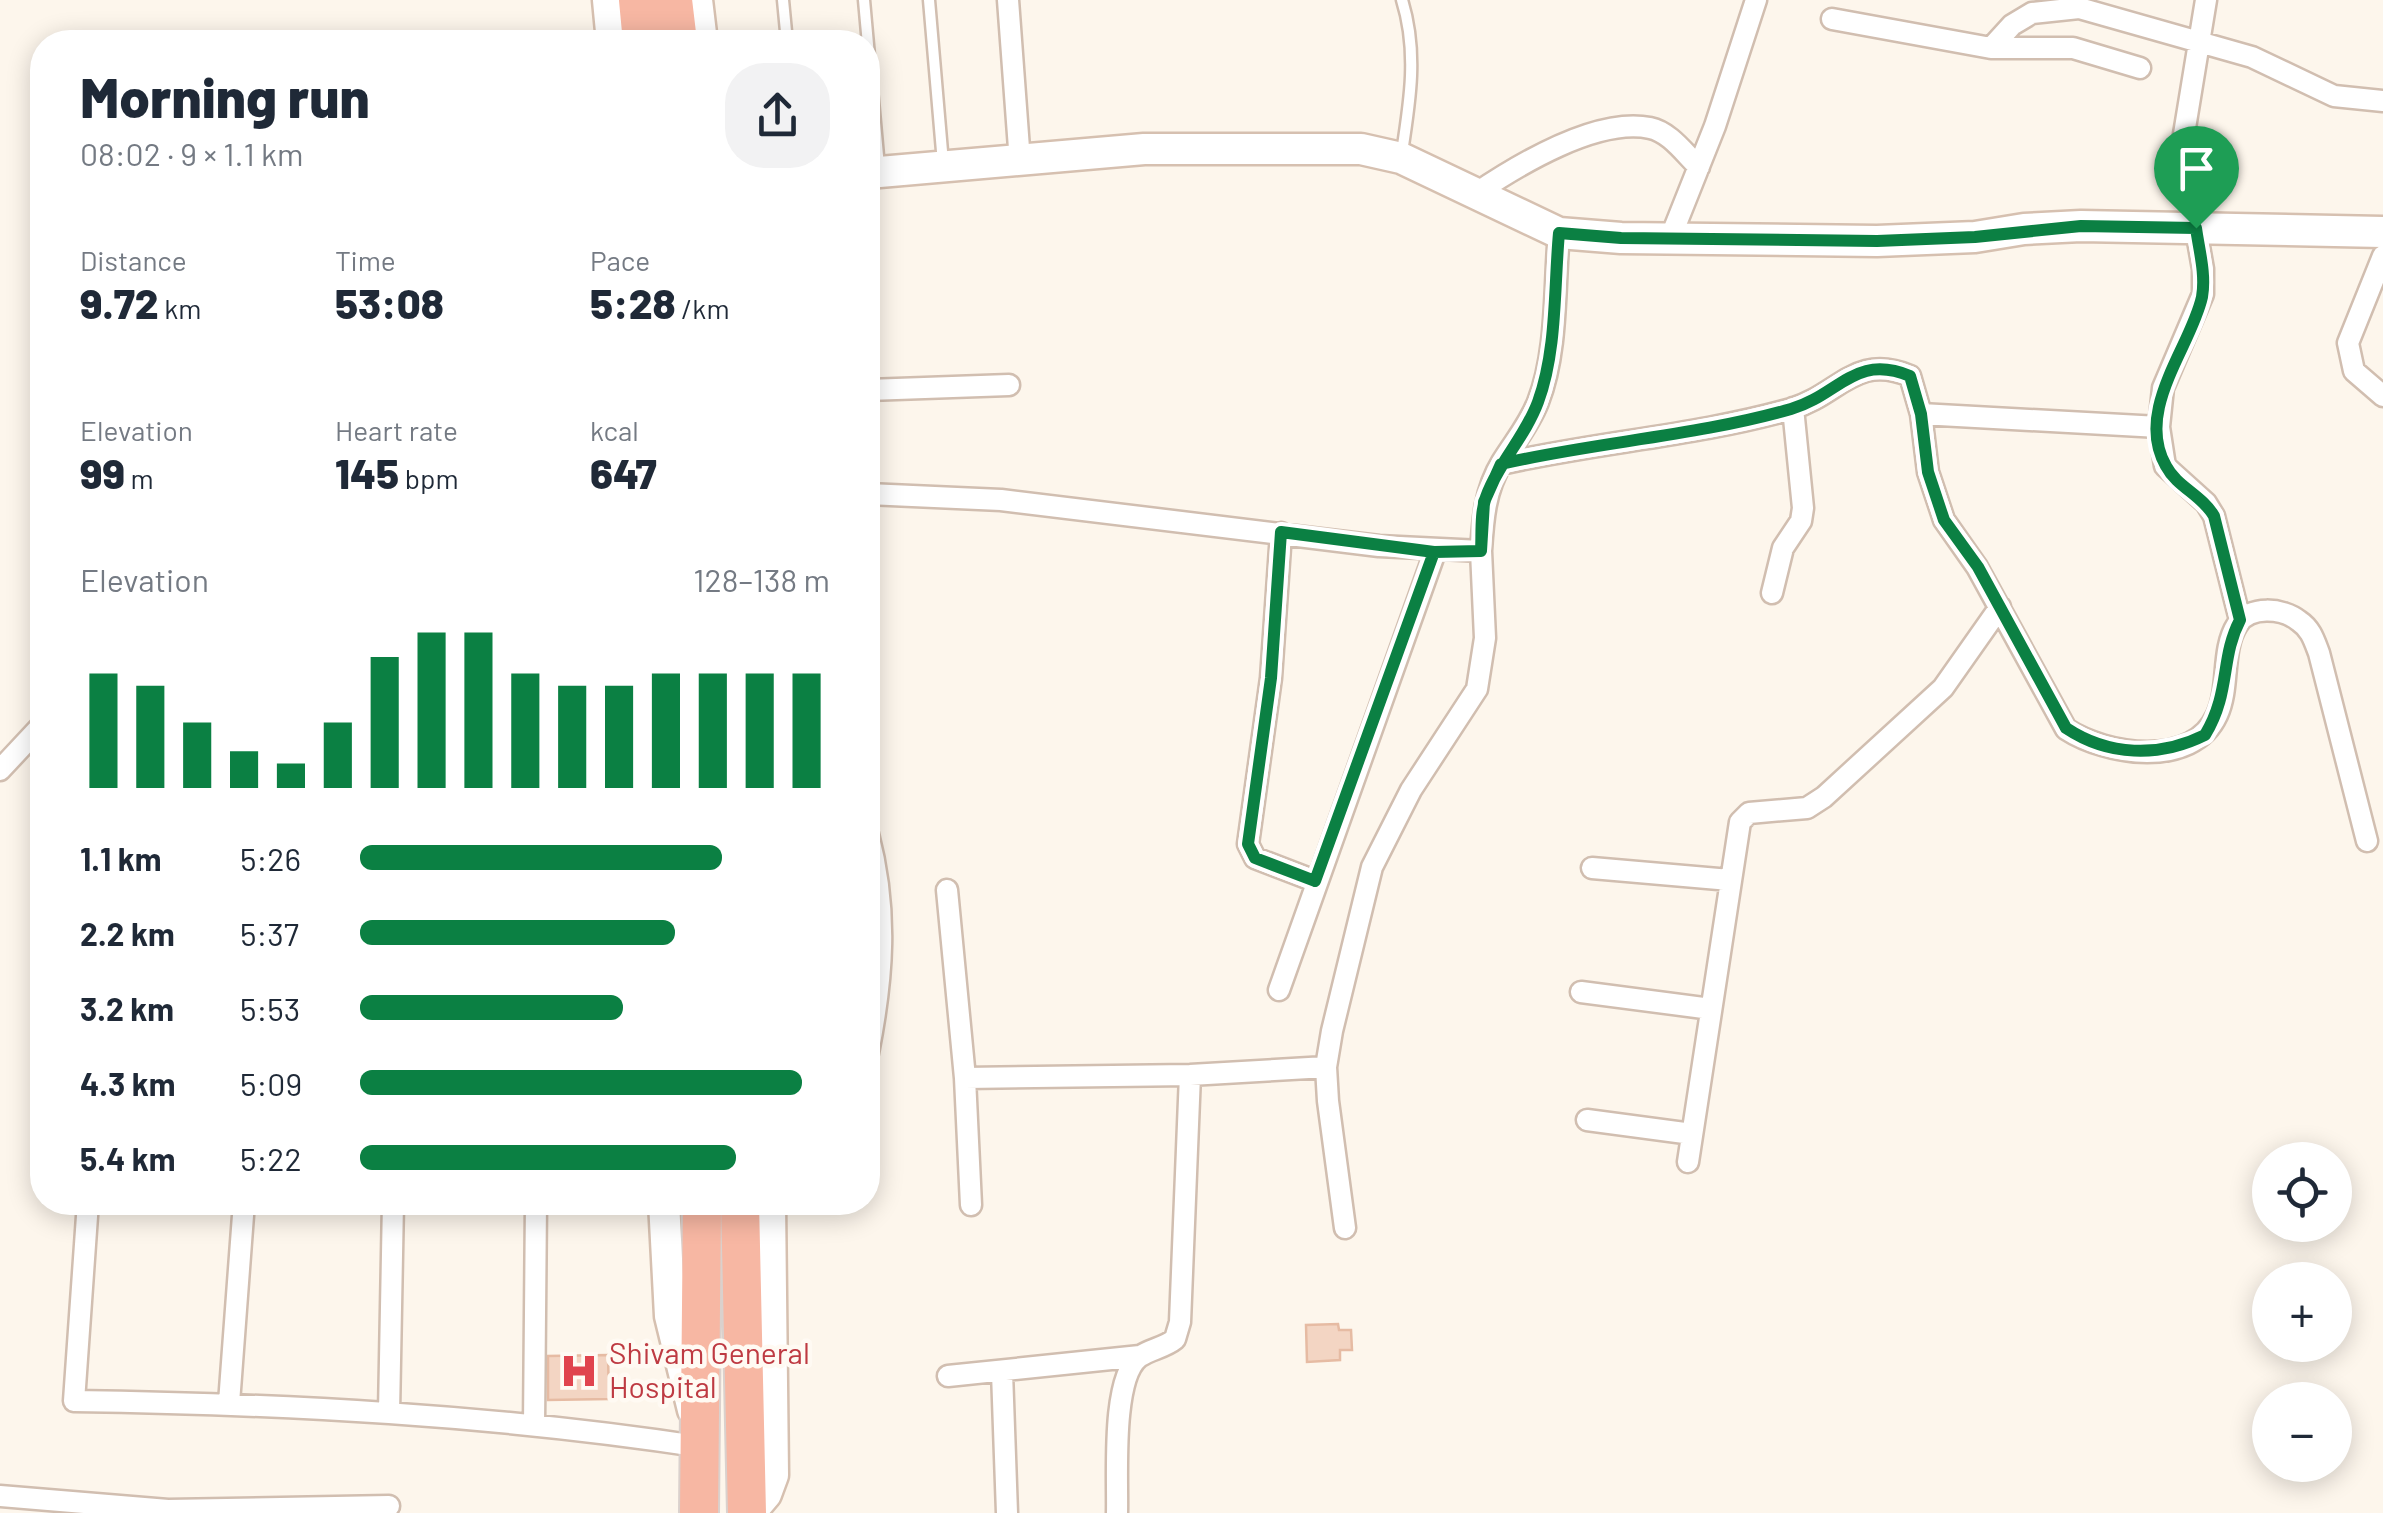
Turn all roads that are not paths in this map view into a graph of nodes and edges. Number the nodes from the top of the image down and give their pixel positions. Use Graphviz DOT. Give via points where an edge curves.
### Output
graph roads {
  1 [pos="608,0"];
  2 [pos="638,0"];
  3 [pos="673,0"];
  4 [pos="697,0"];
  5 [pos="783,0"];
  6 [pos="864,0"];
  7 [pos="929,0"];
  8 [pos="1008,0"];
  9 [pos="1402,0"];
  10 [pos="2206,0"];
  11 [pos="1750,2"];
  12 [pos="2032,6"];
  13 [pos="1832,19"];
  14 [pos="611,30"];
  15 [pos="641,30"];
  16 [pos="677,30"];
  17 [pos="701,30"];
  18 [pos="786,30"];
  19 [pos="866,30"];
  20 [pos="2199,41"];
  21 [pos="1990,48"];
  22 [pos="2140,68"];
  23 [pos="2383,101"];
  24 [pos="1401,158"];
  25 [pos="1020,162"];
  26 [pos="1699,167"];
  27 [pos="944,169"];
  28 [pos="880,173"];
  29 [pos="1475,194"];
  30 [pos="2196,228"];
  31 [pos="2383,232"];
  32 [pos="1559,233"];
  33 [pos="1670,239"];
  34 [pos="2383,256"];
  35 [pos="1009,385"];
  36 [pos="880,390"];
  37 [pos="2383,396"];
  38 [pos="1793,408"];
  39 [pos="1921,414"];
  40 [pos="2159,428"];
  41 [pos="1501,464"];
  42 [pos="880,495"];
  43 [pos="1281,532"];
  44 [pos="1481,551"];
  45 [pos="1434,552"];
  46 [pos="1772,593"];
  47 [pos="2000,607"];
  48 [pos="2240,620"];
  49 [pos="30,738"];
  50 [pos="0,770"];
  51 [pos="2368,841"];
  52 [pos="1592,868"];
  53 [pos="1730,880"];
  54 [pos="1315,881"];
  55 [pos="947,890"];
  56 [pos="880,897"];
  57 [pos="880,981"];
  58 [pos="1279,990"];
  59 [pos="1581,992"];
  60 [pos="1711,1009"];
  61 [pos="1326,1066"];
  62 [pos="1190,1075"];
  63 [pos="965,1078"];
  64 [pos="1587,1120"];
  65 [pos="1692,1134"];
  66 [pos="1688,1162"];
  67 [pos="971,1206"];
  68 [pos="87,1215"];
  69 [pos="243,1215"];
  70 [pos="393,1215"];
  71 [pos="536,1215"];
  72 [pos="665,1215"];
  73 [pos="702,1215"];
  74 [pos="740,1215"];
  75 [pos="770,1215"];
  76 [pos="1345,1228"];
  77 [pos="1140,1356"];
  78 [pos="1002,1372"];
  79 [pos="948,1376"];
  80 [pos="228,1403"];
  81 [pos="389,1414"];
  82 [pos="534,1425"];
  83 [pos="702,1447"];
  84 [pos="0,1496"];
  85 [pos="389,1506"];
  86 [pos="699,1513"];
  87 [pos="748,1513"];
  88 [pos="1007,1513"];
  89 [pos="1117,1513"];
  1 -- 14 [label="street"];
  2 -- 15 [label="highway"];
  3 -- 16 [label="highway"];
  4 -- 17 [label="street"];
  5 -- 18 [label="lane"];
  6 -- 19 [label="lane"];
  7 -- 27 [label="lane"];
  8 -- 25 [label="street"];
  9 -- 24 [label="lane" via="1412,90"];
  10 -- 20 [label="street"];
  11 -- 26 [label="street"];
  12 -- 20 [label="street" via="2101,12"];
  12 -- 21 [label="street"];
  13 -- 21 [label="street"];
  20 -- 23 [label="street" via="2252,57 2334,96"];
  20 -- 30 [label="street" via="2184,134"];
  21 -- 22 [label="street" via="2073,48"];
  24 -- 25 [label="street" via="1361,149 1239,148"];
  24 -- 29 [label="street"];
  25 -- 27 [label="street"];
  26 -- 29 [label="street" via="1650,128 1608,130 1539,156"];
  26 -- 33 [label="street"];
  27 -- 28 [label="street"];
  29 -- 32 [label="street"];
  30 -- 31 [label="street"];
  30 -- 33 [label="street" via="2081,226 1877,241"];
  30 -- 40 [label="street" via="2202,294 2163,388"];
  32 -- 33 [label="street"];
  32 -- 41 [label="street" via="1539,399"];
  34 -- 37 [label="street" via="2348,342 2354,371"];
  35 -- 36 [label="street"];
  38 -- 39 [label="street" via="1861,370 1889,367 1910,376"];
  38 -- 41 [label="street"];
  38 -- 46 [label="street" via="1803,508 1783,548"];
  39 -- 40 [label="street"];
  39 -- 47 [label="street" via="1939,508"];
  40 -- 48 [label="street" via="2165,466 2214,516"];
  41 -- 44 [label="street" via="1484,502"];
  42 -- 43 [label="street" via="1001,500"];
  43 -- 45 [label="street"];
  43 -- 54 [label="street" via="1271,678 1248,844 1255,858"];
  44 -- 45 [label="street"];
  44 -- 61 [label="street" via="1485,638 1477,689 1410,790 1372,867"];
  45 -- 54 [label="street"];
  47 -- 48 [label="street" via="2066,728 2118,751 2159,750 2205,735 2218,714"];
  47 -- 53 [label="street" via="1943,688 1824,796 1807,808 1749,814 1740,822"];
  48 -- 51 [label="street" via="2252,612 2287,613 2312,634"];
  49 -- 50 [label="street"];
  52 -- 53 [label="street"];
  53 -- 60 [label="street"];
  54 -- 58 [label="street"];
  55 -- 63 [label="street"];
  56 -- 57 [label="street"];
  59 -- 60 [label="street"];
  60 -- 65 [label="street"];
  61 -- 62 [label="street"];
  61 -- 76 [label="street"];
  62 -- 63 [label="street"];
  62 -- 77 [label="street" via="1180,1322 1166,1347"];
  63 -- 67 [label="street"];
  64 -- 65 [label="street"];
  65 -- 66 [label="street"];
  68 -- 80 [label="street" via="74,1401"];
  69 -- 80 [label="street"];
  70 -- 81 [label="street"];
  71 -- 82 [label="street"];
  72 -- 83 [label="street" via="670,1316"];
  73 -- 83 [label="highway"];
  74 -- 87 [label="highway"];
  75 -- 87 [label="street" via="772,1475 766,1494"];
  77 -- 78 [label="street"];
  77 -- 89 [label="street" via="1124,1386"];
  78 -- 79 [label="street"];
  78 -- 88 [label="street"];
  80 -- 81 [label="street"];
  81 -- 82 [label="street"];
  82 -- 83 [label="street"];
  83 -- 86 [label="highway"];
  84 -- 85 [label="street" via="168,1510"];
}
